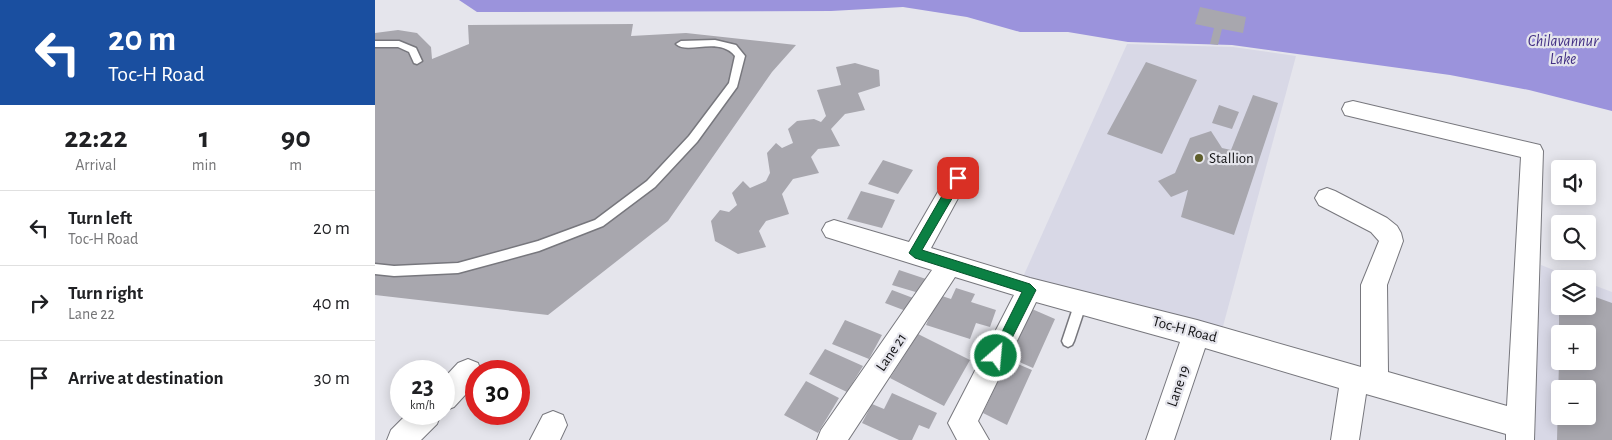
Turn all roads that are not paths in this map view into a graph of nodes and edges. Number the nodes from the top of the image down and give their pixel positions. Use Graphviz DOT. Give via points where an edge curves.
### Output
graph roads {
  1 [pos="375,44"];
  2 [pos="681,44"];
  3 [pos="417,61"];
  4 [pos="1353,108"];
  5 [pos="958,178"];
  6 [pos="1327,198"];
  7 [pos="833,230"];
  8 [pos="915,253"];
  9 [pos="950,264"];
  10 [pos="375,269"];
  11 [pos="1030,290"];
  12 [pos="1081,302"];
  13 [pos="1197,332"];
  14 [pos="1068,341"];
  15 [pos="465,375"];
  16 [pos="1365,381"];
  17 [pos="455,386"];
  18 [pos="416,425"];
  19 [pos="1520,432"];
  20 [pos="401,440"];
  21 [pos="831,440"];
  22 [pos="975,440"];
  23 [pos="1160,440"];
  24 [pos="1345,440"];
  1 -- 3 [label="lane" via="399,44 413,50"];
  2 -- 10 [label="lane" via="715,43 733,47 740,56 735,84 693,138 651,184 599,223 539,246 458,268"];
  4 -- 19 [label="street" via="1532,151"];
  5 -- 8 [label="street"];
  6 -- 16 [label="street" via="1379,225 1389,233 1391,241 1374,285"];
  7 -- 8 [label="street, Toc-H Road"];
  8 -- 9 [label="street, Toc-H Road"];
  9 -- 11 [label="street, Toc-H Road"];
  9 -- 21 [label="street, Lane 21"];
  11 -- 12 [label="street, Toc-H Road"];
  11 -- 22 [label="street" via="962,423"];
  12 -- 13 [label="street, Toc-H Road"];
  12 -- 14 [label="lane"];
  13 -- 16 [label="street, Toc-H Road"];
  13 -- 23 [label="street, Lane 19"];
  15 -- 17 [label="street"];
  16 -- 19 [label="street, Toc-H Road"];
  16 -- 24 [label="street"];
  18 -- 20 [label="street"];
}
